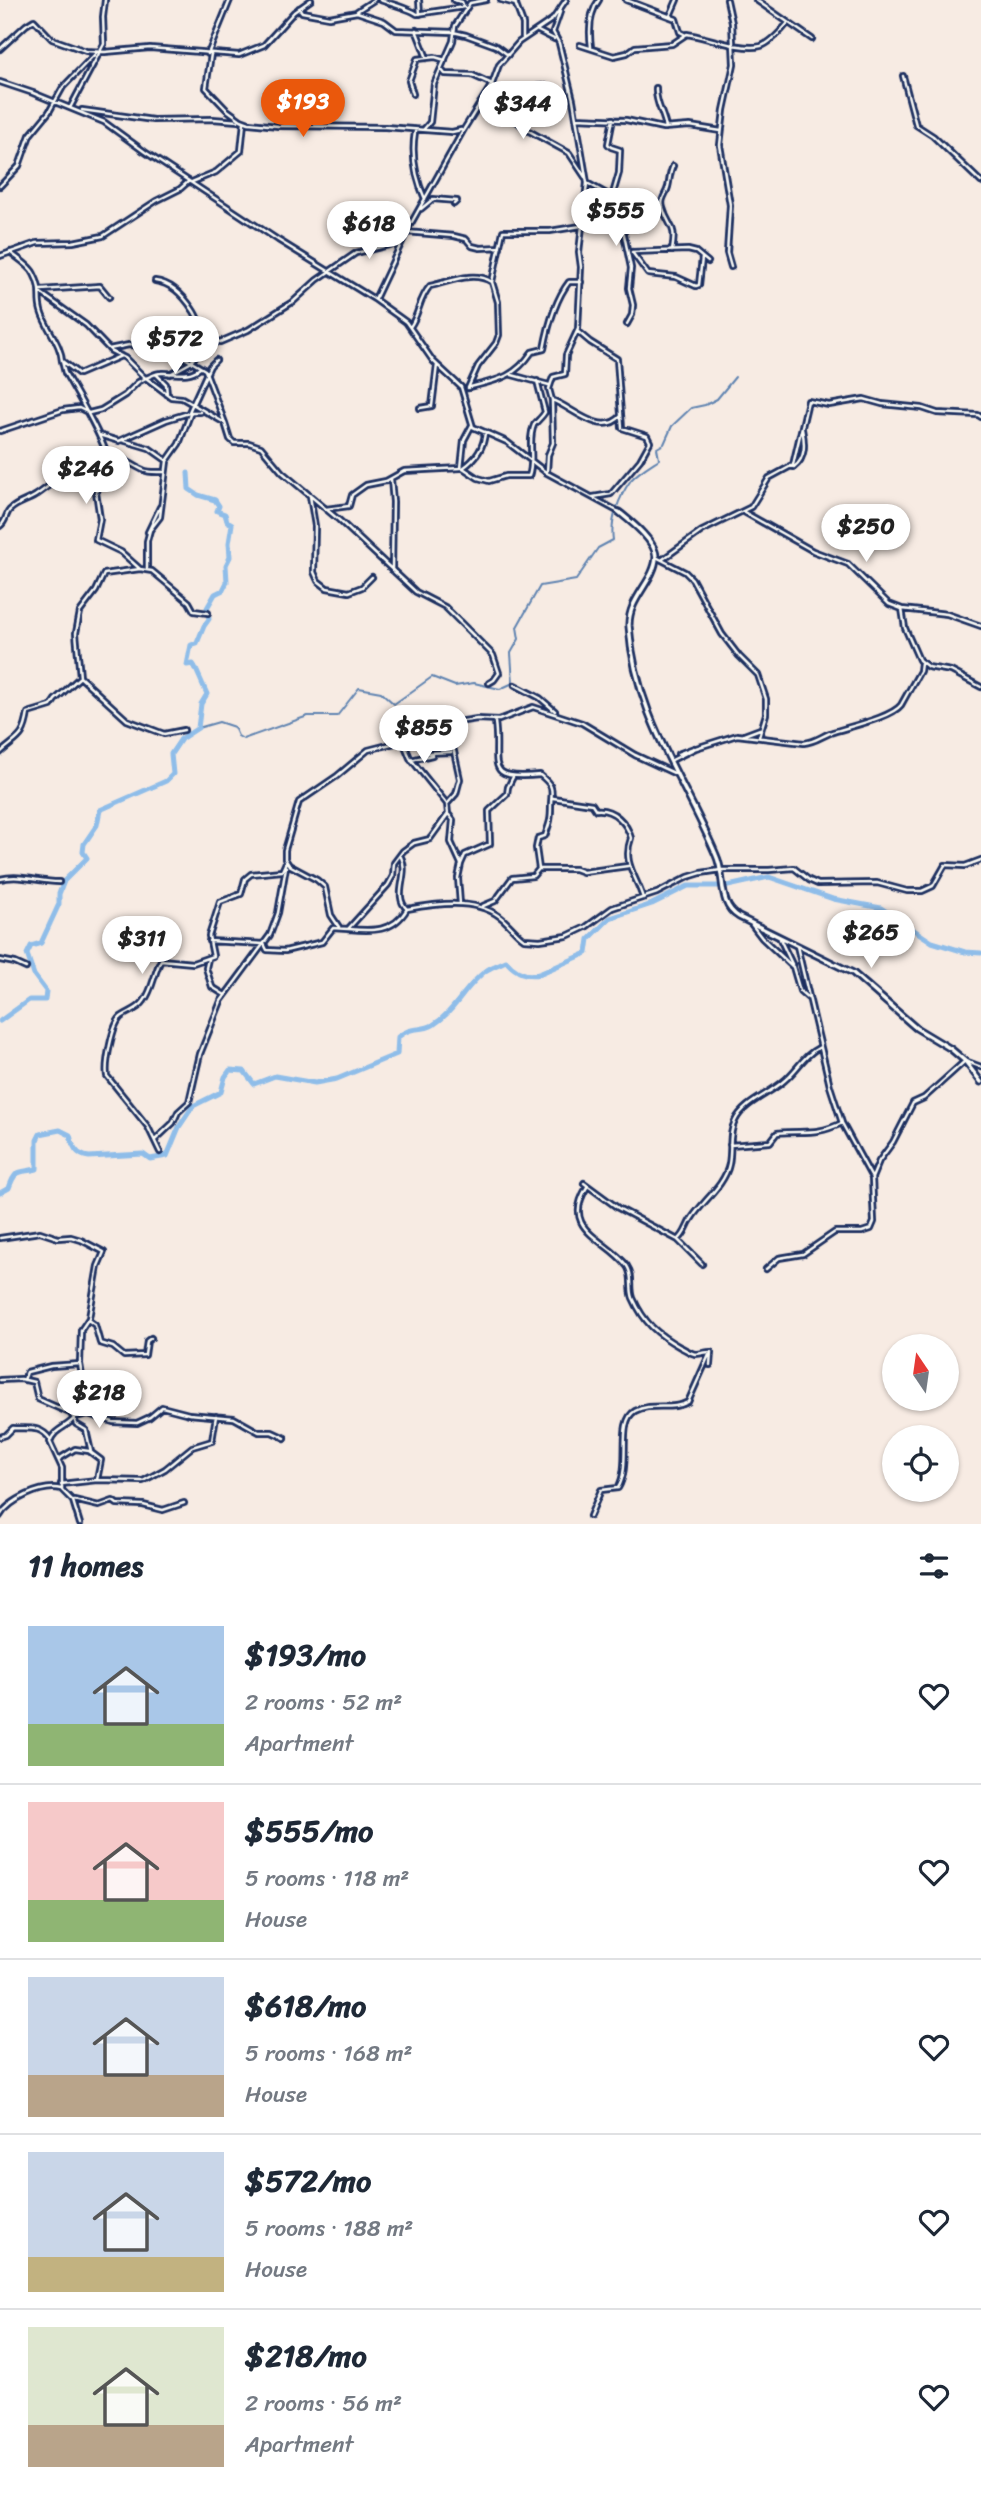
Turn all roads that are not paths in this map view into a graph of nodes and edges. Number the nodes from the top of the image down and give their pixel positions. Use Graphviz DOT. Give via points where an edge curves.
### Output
graph roads {
  1 [pos="105,0"];
  2 [pos="230,0"];
  3 [pos="311,0"];
  4 [pos="374,0"];
  5 [pos="380,0"];
  6 [pos="419,0"];
  7 [pos="454,0"];
  8 [pos="486,0"];
  9 [pos="501,0"];
  10 [pos="566,0"];
  11 [pos="599,0"];
  12 [pos="626,0"];
  13 [pos="677,0"];
  14 [pos="727,0"];
  15 [pos="756,0"];
  16 [pos="515,2"];
  17 [pos="464,5"];
  18 [pos="299,8"];
  19 [pos="355,11"];
  20 [pos="560,12"];
  21 [pos="420,14"];
  22 [pos="670,16"];
  23 [pos="787,24"];
  24 [pos="416,30"];
  25 [pos="538,30"];
  26 [pos="453,32"];
  27 [pos="684,34"];
  28 [pos="523,39"];
  29 [pos="812,39"];
  30 [pos="0,40"];
  31 [pos="557,40"];
  32 [pos="6,43"];
  33 [pos="733,44"];
  34 [pos="580,45"];
  35 [pos="591,49"];
  36 [pos="0,50"];
  37 [pos="98,52"];
  38 [pos="210,54"];
  39 [pos="508,55"];
  40 [pos="427,58"];
  41 [pos="445,60"];
  42 [pos="441,69"];
  43 [pos="903,76"];
  44 [pos="0,82"];
  45 [pos="492,84"];
  46 [pos="545,86"];
  47 [pos="656,88"];
  48 [pos="413,94"];
  49 [pos="55,102"];
  50 [pos="496,102"];
  51 [pos="478,107"];
  52 [pos="70,108"];
  53 [pos="78,110"];
  54 [pos="576,118"];
  55 [pos="612,118"];
  56 [pos="242,121"];
  57 [pos="666,128"];
  58 [pos="464,129"];
  59 [pos="415,130"];
  60 [pos="423,130"];
  61 [pos="721,131"];
  62 [pos="452,132"];
  63 [pos="457,140"];
  64 [pos="673,166"];
  65 [pos="585,178"];
  66 [pos="981,181"];
  67 [pos="190,182"];
  68 [pos="587,183"];
  69 [pos="0,186"];
  70 [pos="612,197"];
  71 [pos="425,200"];
  72 [pos="454,204"];
  73 [pos="418,211"];
  74 [pos="582,226"];
  75 [pos="406,232"];
  76 [pos="402,242"];
  77 [pos="500,247"];
  78 [pos="672,251"];
  79 [pos="10,252"];
  80 [pos="630,252"];
  81 [pos="0,256"];
  82 [pos="702,258"];
  83 [pos="708,262"];
  84 [pos="731,267"];
  85 [pos="329,271"];
  86 [pos="155,281"];
  87 [pos="492,281"];
  88 [pos="581,282"];
  89 [pos="41,292"];
  90 [pos="109,297"];
  91 [pos="375,300"];
  92 [pos="628,324"];
  93 [pos="410,327"];
  94 [pos="577,331"];
  95 [pos="218,342"];
  96 [pos="109,349"];
  97 [pos="121,356"];
  98 [pos="216,360"];
  99 [pos="62,361"];
  100 [pos="190,363"];
  101 [pos="437,365"];
  102 [pos="200,368"];
  103 [pos="155,374"];
  104 [pos="170,374"];
  105 [pos="511,375"];
  106 [pos="207,376"];
  107 [pos="146,378"];
  108 [pos="537,381"];
  109 [pos="549,385"];
  110 [pos="468,388"];
  111 [pos="464,391"];
  112 [pos="167,394"];
  113 [pos="552,400"];
  114 [pos="193,406"];
  115 [pos="420,408"];
  116 [pos="87,412"];
  117 [pos="190,412"];
  118 [pos="203,412"];
  119 [pos="622,415"];
  120 [pos="980,416"];
  121 [pos="225,423"];
  122 [pos="611,423"];
  123 [pos="471,425"];
  124 [pos="623,429"];
  125 [pos="802,429"];
  126 [pos="0,431"];
  127 [pos="485,432"];
  128 [pos="99,435"];
  129 [pos="122,440"];
  130 [pos="106,455"];
  131 [pos="167,461"];
  132 [pos="533,464"];
  133 [pos="463,466"];
  134 [pos="790,466"];
  135 [pos="165,472"];
  136 [pos="547,473"];
  137 [pos="391,479"];
  138 [pos="310,496"];
  139 [pos="590,497"];
  140 [pos="326,509"];
  141 [pos="743,511"];
  142 [pos="619,512"];
  143 [pos="0,526"];
  144 [pos="656,556"];
  145 [pos="663,559"];
  146 [pos="140,569"];
  147 [pos="148,570"];
  148 [pos="392,571"];
  149 [pos="372,577"];
  150 [pos="902,609"];
  151 [pos="208,612"];
  152 [pos="981,626"];
  153 [pos="921,663"];
  154 [pos="80,677"];
  155 [pos="489,683"];
  156 [pos="515,685"];
  157 [pos="981,687"];
  158 [pos="558,713"];
  159 [pos="495,720"];
  160 [pos="448,724"];
  161 [pos="760,729"];
  162 [pos="184,730"];
  163 [pos="737,736"];
  164 [pos="412,737"];
  165 [pos="759,737"];
  166 [pos="403,741"];
  167 [pos="452,752"];
  168 [pos="0,753"];
  169 [pos="436,754"];
  170 [pos="411,760"];
  171 [pos="669,763"];
  172 [pos="676,774"];
  173 [pos="513,777"];
  174 [pos="553,798"];
  175 [pos="447,804"];
  176 [pos="448,814"];
  177 [pos="400,856"];
  178 [pos="981,860"];
  179 [pos="286,864"];
  180 [pos="461,864"];
  181 [pos="628,866"];
  182 [pos="539,869"];
  183 [pos="721,870"];
  184 [pos="0,879"];
  185 [pos="59,882"];
  186 [pos="643,899"];
  187 [pos="460,904"];
  188 [pos="480,906"];
  189 [pos="407,909"];
  190 [pos="750,922"];
  191 [pos="340,928"];
  192 [pos="348,930"];
  193 [pos="782,937"];
  194 [pos="209,941"];
  195 [pos="796,943"];
  196 [pos="264,944"];
  197 [pos="208,959"];
  198 [pos="0,960"];
  199 [pos="793,967"];
  200 [pos="26,968"];
  201 [pos="225,995"];
  202 [pos="808,998"];
  203 [pos="820,1047"];
  204 [pos="965,1061"];
  205 [pos="981,1067"];
  206 [pos="981,1082"];
  207 [pos="842,1123"];
  208 [pos="155,1140"];
  209 [pos="730,1144"];
  210 [pos="160,1152"];
  211 [pos="872,1178"];
  212 [pos="0,1238"];
  213 [pos="678,1240"];
  214 [pos="702,1264"];
  215 [pos="765,1269"];
  216 [pos="88,1320"];
  217 [pos="150,1338"];
  218 [pos="711,1352"];
  219 [pos="80,1364"];
  220 [pos="710,1366"];
  221 [pos="0,1380"];
  222 [pos="24,1380"];
  223 [pos="216,1416"];
  224 [pos="74,1418"];
  225 [pos="0,1437"];
  226 [pos="285,1438"];
  227 [pos="50,1439"];
  228 [pos="90,1452"];
  229 [pos="58,1460"];
  230 [pos="97,1480"];
  231 [pos="61,1484"];
  232 [pos="62,1490"];
  233 [pos="71,1499"];
  234 [pos="184,1503"];
  235 [pos="0,1516"];
  236 [pos="590,1516"];
  237 [pos="80,1524"];
  1 -- 37 [label="street" via="104,44"];
  2 -- 38 [label="street"];
  3 -- 18 [label="street"];
  4 -- 19 [label="street"];
  5 -- 21 [label="street"];
  6 -- 21 [label="street"];
  7 -- 17 [label="street"];
  8 -- 17 [label="street"];
  9 -- 16 [label="street"];
  10 -- 20 [label="street"];
  11 -- 35 [label="street" via="589,32"];
  12 -- 22 [label="street"];
  13 -- 22 [label="street"];
  14 -- 33 [label="street"];
  15 -- 23 [label="street"];
  16 -- 28 [label="street"];
  17 -- 21 [label="street"];
  17 -- 26 [label="street"];
  18 -- 19 [label="street" via="329,17"];
  18 -- 38 [label="street" via="264,45 239,55"];
  19 -- 24 [label="street" via="385,21 396,30"];
  20 -- 25 [label="street"];
  20 -- 31 [label="street" via="553,31"];
  22 -- 27 [label="street"];
  23 -- 29 [label="street"];
  23 -- 33 [label="street" via="763,45"];
  24 -- 26 [label="street"];
  24 -- 40 [label="street"];
  25 -- 28 [label="street"];
  25 -- 31 [label="street"];
  26 -- 39 [label="street"];
  26 -- 41 [label="street"];
  27 -- 33 [label="street"];
  27 -- 35 [label="street" via="672,44 635,47 627,54 614,56"];
  28 -- 39 [label="street"];
  30 -- 32 [label="street"];
  31 -- 54 [label="street"];
  32 -- 36 [label="street"];
  32 -- 37 [label="street" via="34,20 56,42"];
  33 -- 61 [label="street" via="732,79"];
  34 -- 35 [label="street"];
  37 -- 38 [label="street" via="150,48"];
  37 -- 49 [label="street" via="63,87"];
  37 -- 52 [label="street"];
  38 -- 56 [label="street" via="206,88"];
  39 -- 45 [label="street"];
  40 -- 41 [label="street"];
  40 -- 48 [label="street" via="417,59 412,71"];
  41 -- 42 [label="street"];
  42 -- 45 [label="street" via="445,74 472,75"];
  42 -- 60 [label="street" via="434,84 430,122"];
  43 -- 66 [label="street" via="916,125"];
  44 -- 49 [label="street"];
  45 -- 50 [label="street"];
  45 -- 51 [label="street"];
  46 -- 50 [label="street"];
  47 -- 57 [label="street"];
  49 -- 52 [label="street"];
  49 -- 69 [label="street" via="30,135 19,166"];
  50 -- 51 [label="street"];
  50 -- 65 [label="street" via="524,128 569,153"];
  51 -- 58 [label="street"];
  52 -- 53 [label="street"];
  53 -- 56 [label="street" via="153,120"];
  53 -- 67 [label="street" via="104,122"];
  54 -- 55 [label="street"];
  54 -- 65 [label="street"];
  55 -- 57 [label="street"];
  55 -- 70 [label="street" via="608,144 620,150 620,164"];
  56 -- 59 [label="street"];
  56 -- 67 [label="street" via="241,151 216,172"];
  57 -- 61 [label="street"];
  58 -- 62 [label="street"];
  58 -- 63 [label="street"];
  59 -- 60 [label="street"];
  59 -- 71 [label="street" via="413,155"];
  60 -- 62 [label="street"];
  61 -- 84 [label="street" via="730,205 727,253"];
  62 -- 63 [label="street"];
  63 -- 71 [label="street"];
  64 -- 78 [label="street" via="662,203 674,230"];
  65 -- 68 [label="street"];
  67 -- 79 [label="street" via="100,237 37,243"];
  67 -- 85 [label="street"];
  68 -- 70 [label="street"];
  68 -- 74 [label="street"];
  70 -- 80 [label="street" via="617,201"];
  71 -- 73 [label="street"];
  72 -- 73 [label="street" via="457,201 433,199"];
  73 -- 75 [label="street"];
  74 -- 77 [label="street" via="550,231 506,229"];
  74 -- 88 [label="street"];
  75 -- 76 [label="street"];
  75 -- 77 [label="street" via="454,236 480,248"];
  76 -- 85 [label="street" via="361,250"];
  76 -- 91 [label="street"];
  77 -- 87 [label="street"];
  78 -- 80 [label="street"];
  78 -- 82 [label="street" via="688,250"];
  79 -- 81 [label="street"];
  79 -- 89 [label="street" via="34,272"];
  80 -- 82 [label="street" via="648,274 676,277 696,286"];
  80 -- 92 [label="street" via="633,305"];
  82 -- 83 [label="street"];
  85 -- 91 [label="street"];
  85 -- 95 [label="street" via="294,301"];
  86 -- 95 [label="street" via="173,286 203,332"];
  87 -- 93 [label="street" via="468,276 430,286"];
  87 -- 110 [label="street" via="499,335"];
  88 -- 94 [label="street"];
  88 -- 105 [label="street" via="569,282 562,291 544,349 534,351"];
  89 -- 90 [label="street" via="100,286"];
  89 -- 96 [label="street" via="86,325"];
  89 -- 99 [label="street" via="40,309"];
  91 -- 93 [label="street"];
  93 -- 101 [label="street"];
  94 -- 109 [label="street" via="566,355 565,374 553,377"];
  94 -- 119 [label="street" via="617,359"];
  95 -- 100 [label="street" via="204,347"];
  96 -- 97 [label="street"];
  96 -- 100 [label="street" via="129,345 168,348"];
  97 -- 99 [label="street" via="79,374"];
  97 -- 107 [label="street"];
  98 -- 106 [label="street"];
  99 -- 116 [label="street"];
  100 -- 102 [label="street"];
  100 -- 104 [label="street"];
  101 -- 111 [label="street"];
  101 -- 115 [label="street" via="433,405"];
  102 -- 104 [label="street"];
  102 -- 106 [label="street"];
  103 -- 104 [label="street"];
  103 -- 107 [label="street"];
  103 -- 112 [label="street" via="164,381"];
  105 -- 108 [label="street"];
  105 -- 110 [label="street"];
  106 -- 114 [label="street"];
  106 -- 121 [label="street"];
  107 -- 112 [label="street"];
  107 -- 116 [label="street" via="105,408"];
  108 -- 109 [label="street"];
  108 -- 132 [label="street" via="545,412 534,426"];
  109 -- 113 [label="street"];
  110 -- 111 [label="street"];
  111 -- 123 [label="street"];
  112 -- 114 [label="street"];
  113 -- 122 [label="street" via="591,422"];
  113 -- 136 [label="street" via="553,443"];
  114 -- 117 [label="street"];
  114 -- 118 [label="street"];
  116 -- 126 [label="street" via="63,410"];
  116 -- 128 [label="street"];
  117 -- 118 [label="street"];
  117 -- 129 [label="street"];
  117 -- 131 [label="street" via="179,444"];
  118 -- 121 [label="street"];
  119 -- 122 [label="street"];
  119 -- 124 [label="street"];
  120 -- 125 [label="street" via="864,399 829,405 809,401"];
  121 -- 138 [label="street" via="232,442 261,447"];
  122 -- 124 [label="street"];
  123 -- 127 [label="street"];
  123 -- 133 [label="street" via="464,440"];
  124 -- 139 [label="street" via="648,436 650,442 611,494"];
  125 -- 134 [label="street"];
  125 -- 134 [label="street" via="806,447 800,463"];
  127 -- 132 [label="street" via="507,442"];
  127 -- 133 [label="street" via="477,456"];
  128 -- 129 [label="street"];
  128 -- 130 [label="street"];
  129 -- 131 [label="street" via="149,448"];
  130 -- 135 [label="street" via="127,460 144,471"];
  130 -- 143 [label="street" via="76,467 12,508"];
  130 -- 146 [label="street" via="111,474 96,492 100,519 96,540 121,552"];
  131 -- 135 [label="street"];
  132 -- 133 [label="street" via="528,477 491,481"];
  132 -- 136 [label="street"];
  133 -- 137 [label="street" via="412,469"];
  134 -- 141 [label="street" via="769,478 756,501"];
  135 -- 147 [label="street" via="161,505 148,529"];
  136 -- 139 [label="street"];
  137 -- 140 [label="street" via="366,485 352,495 349,506"];
  137 -- 148 [label="street"];
  138 -- 140 [label="street"];
  138 -- 149 [label="street" via="318,581 327,588 349,592"];
  139 -- 142 [label="street"];
  140 -- 148 [label="street"];
  141 -- 145 [label="street" via="693,536"];
  141 -- 150 [label="street" via="813,551 848,564 886,602"];
  142 -- 144 [label="street" via="639,528"];
  144 -- 145 [label="street"];
  144 -- 171 [label="street" via="629,624 643,700"];
  145 -- 161 [label="street" via="692,579 722,634 758,675 766,699"];
  146 -- 147 [label="street"];
  146 -- 154 [label="street" via="104,574 81,607 76,633"];
  147 -- 151 [label="street" via="194,611"];
  148 -- 155 [label="street" via="421,596 443,606 493,655 499,673"];
  150 -- 152 [label="street" via="947,614"];
  150 -- 153 [label="street"];
  153 -- 157 [label="street" via="951,671"];
  153 -- 165 [label="street" via="897,710 814,742"];
  154 -- 162 [label="street" via="127,720 164,734"];
  154 -- 168 [label="street" via="51,706 28,713 21,737"];
  156 -- 158 [label="street"];
  158 -- 159 [label="street" via="530,707"];
  158 -- 172 [label="street"];
  159 -- 160 [label="street"];
  159 -- 173 [label="street" via="496,766"];
  160 -- 164 [label="street"];
  160 -- 167 [label="street"];
  161 -- 163 [label="street"];
  161 -- 165 [label="street"];
  163 -- 165 [label="street"];
  163 -- 171 [label="street" via="683,751"];
  164 -- 166 [label="street"];
  164 -- 169 [label="street" via="424,743 426,753"];
  166 -- 170 [label="street"];
  166 -- 179 [label="street" via="368,750 302,799 285,847"];
  167 -- 169 [label="street"];
  167 -- 175 [label="street" via="459,783"];
  169 -- 170 [label="street"];
  170 -- 175 [label="street"];
  171 -- 172 [label="street"];
  172 -- 183 [label="street"];
  173 -- 174 [label="street" via="540,775 550,785"];
  173 -- 180 [label="street" via="508,794 489,811 490,845 465,855"];
  174 -- 181 [label="street" via="592,804 596,810 620,818 631,838"];
  174 -- 182 [label="street" via="550,825 536,845"];
  175 -- 176 [label="street"];
  176 -- 177 [label="street" via="430,839 411,845"];
  176 -- 180 [label="street" via="453,820 451,845"];
  177 -- 189 [label="street" via="404,870 400,897"];
  177 -- 192 [label="street" via="388,885"];
  178 -- 183 [label="street" via="965,866 945,865 933,886 922,891 869,883 818,884 794,868"];
  179 -- 191 [label="street" via="322,884"];
  179 -- 194 [label="street" via="280,871 251,874 241,894 220,902"];
  179 -- 196 [label="street" via="277,916"];
  180 -- 187 [label="street" via="457,878"];
  181 -- 182 [label="street" via="583,872"];
  181 -- 186 [label="street"];
  182 -- 188 [label="street" via="533,876 512,877 495,901"];
  183 -- 186 [label="street" via="688,877"];
  183 -- 190 [label="street" via="728,909"];
  184 -- 185 [label="street" via="26,876"];
  186 -- 188 [label="street" via="612,908 578,932 540,940 521,937 500,916"];
  187 -- 188 [label="street"];
  187 -- 189 [label="street"];
  189 -- 192 [label="street" via="398,923 389,927"];
  190 -- 193 [label="street"];
  190 -- 199 [label="street"];
  191 -- 192 [label="street"];
  191 -- 196 [label="street" via="334,928 322,942 285,951 267,950"];
  193 -- 195 [label="street"];
  193 -- 199 [label="street"];
  194 -- 196 [label="street"];
  194 -- 197 [label="street" via="214,953"];
  195 -- 202 [label="street"];
  195 -- 204 [label="street" via="865,981 916,1028"];
  196 -- 201 [label="street"];
  197 -- 201 [label="street" via="212,987"];
  197 -- 208 [label="street" via="193,963 161,960 145,1000 120,1019 114,1033 107,1076 128,1098"];
  198 -- 200 [label="street"];
  199 -- 202 [label="street" via="800,991"];
  201 -- 208 [label="street" via="200,1054 189,1102"];
  202 -- 203 [label="street"];
  203 -- 207 [label="street"];
  203 -- 209 [label="street" via="801,1060 785,1081 743,1111 732,1127"];
  204 -- 205 [label="street"];
  204 -- 206 [label="street"];
  204 -- 211 [label="street" via="913,1103"];
  207 -- 209 [label="street" via="810,1133 777,1133 770,1142"];
  207 -- 211 [label="street"];
  208 -- 210 [label="street"];
  209 -- 213 [label="street" via="726,1172"];
  211 -- 215 [label="street" via="871,1229 835,1232 803,1254 779,1258"];
  212 -- 216 [label="street" via="36,1231 76,1238 102,1250"];
  213 -- 214 [label="street"];
  213 -- 218 [label="street" via="585,1185 579,1204 582,1223 592,1238 628,1267 633,1296 650,1326 693,1354"];
  216 -- 217 [label="street" via="96,1325 100,1343 124,1356 144,1356"];
  216 -- 219 [label="street" via="81,1330"];
  218 -- 220 [label="street"];
  218 -- 236 [label="street" via="688,1402 639,1410 630,1416 625,1427 622,1479 618,1488 601,1490"];
  219 -- 222 [label="street" via="27,1372"];
  219 -- 224 [label="street" via="86,1393"];
  221 -- 222 [label="street"];
  222 -- 224 [label="street" via="35,1383 39,1400"];
  223 -- 224 [label="street" via="162,1407 136,1423 88,1414"];
  223 -- 226 [label="street" via="234,1418 259,1432"];
  223 -- 230 [label="street" via="212,1441 189,1449 157,1475 143,1481"];
  224 -- 227 [label="street"];
  224 -- 228 [label="street" via="86,1430"];
  225 -- 227 [label="street" via="14,1428 35,1427"];
  227 -- 229 [label="street"];
  228 -- 229 [label="street" via="75,1449"];
  228 -- 230 [label="street" via="101,1460"];
  229 -- 231 [label="street"];
  230 -- 231 [label="street"];
  231 -- 232 [label="street"];
  232 -- 233 [label="street"];
  232 -- 235 [label="street" via="24,1495"];
  233 -- 234 [label="street" via="99,1506 113,1501 163,1510"];
  233 -- 237 [label="street"];
}
